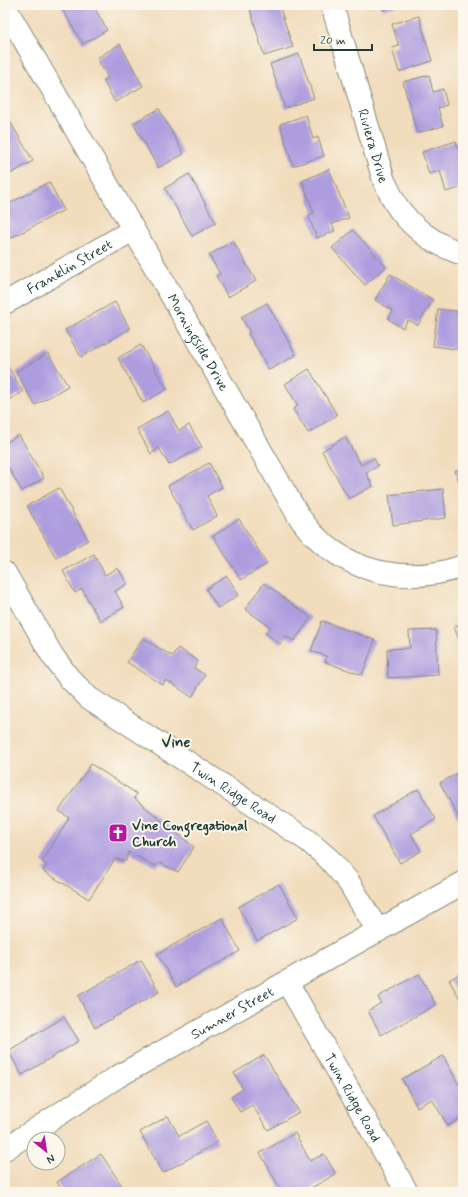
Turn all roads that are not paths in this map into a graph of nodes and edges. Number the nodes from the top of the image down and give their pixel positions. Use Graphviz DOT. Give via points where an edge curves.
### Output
graph roads {
  1 [pos="332,5"];
  2 [pos="5,7"];
  3 [pos="133,230"];
  4 [pos="463,254"];
  5 [pos="5,303"];
  6 [pos="463,566"];
  7 [pos="5,572"];
  8 [pos="463,883"];
  9 [pos="378,930"];
  10 [pos="287,982"];
  11 [pos="5,1150"];
  12 [pos="407,1192"];
  1 -- 4 [label="street, Riviera Drive" via="384,181 395,203 410,222 429,238"];
  2 -- 3 [label="street, Morningside Drive"];
  3 -- 5 [label="street, Franklin Street"];
  3 -- 6 [label="street, Morningside Drive" via="298,515 313,534 352,562 375,571 405,576 423,575"];
  7 -- 9 [label="street, Twin Ridge Road" via="52,655 69,678 89,698 307,840 329,859 348,881"];
  8 -- 9 [label="street, Sumner Street"];
  9 -- 10 [label="street, Sumner Street"];
  10 -- 11 [label="street, Sumner Street" via="117,1077"];
  10 -- 12 [label="street, Twin Ridge Road"];
}
